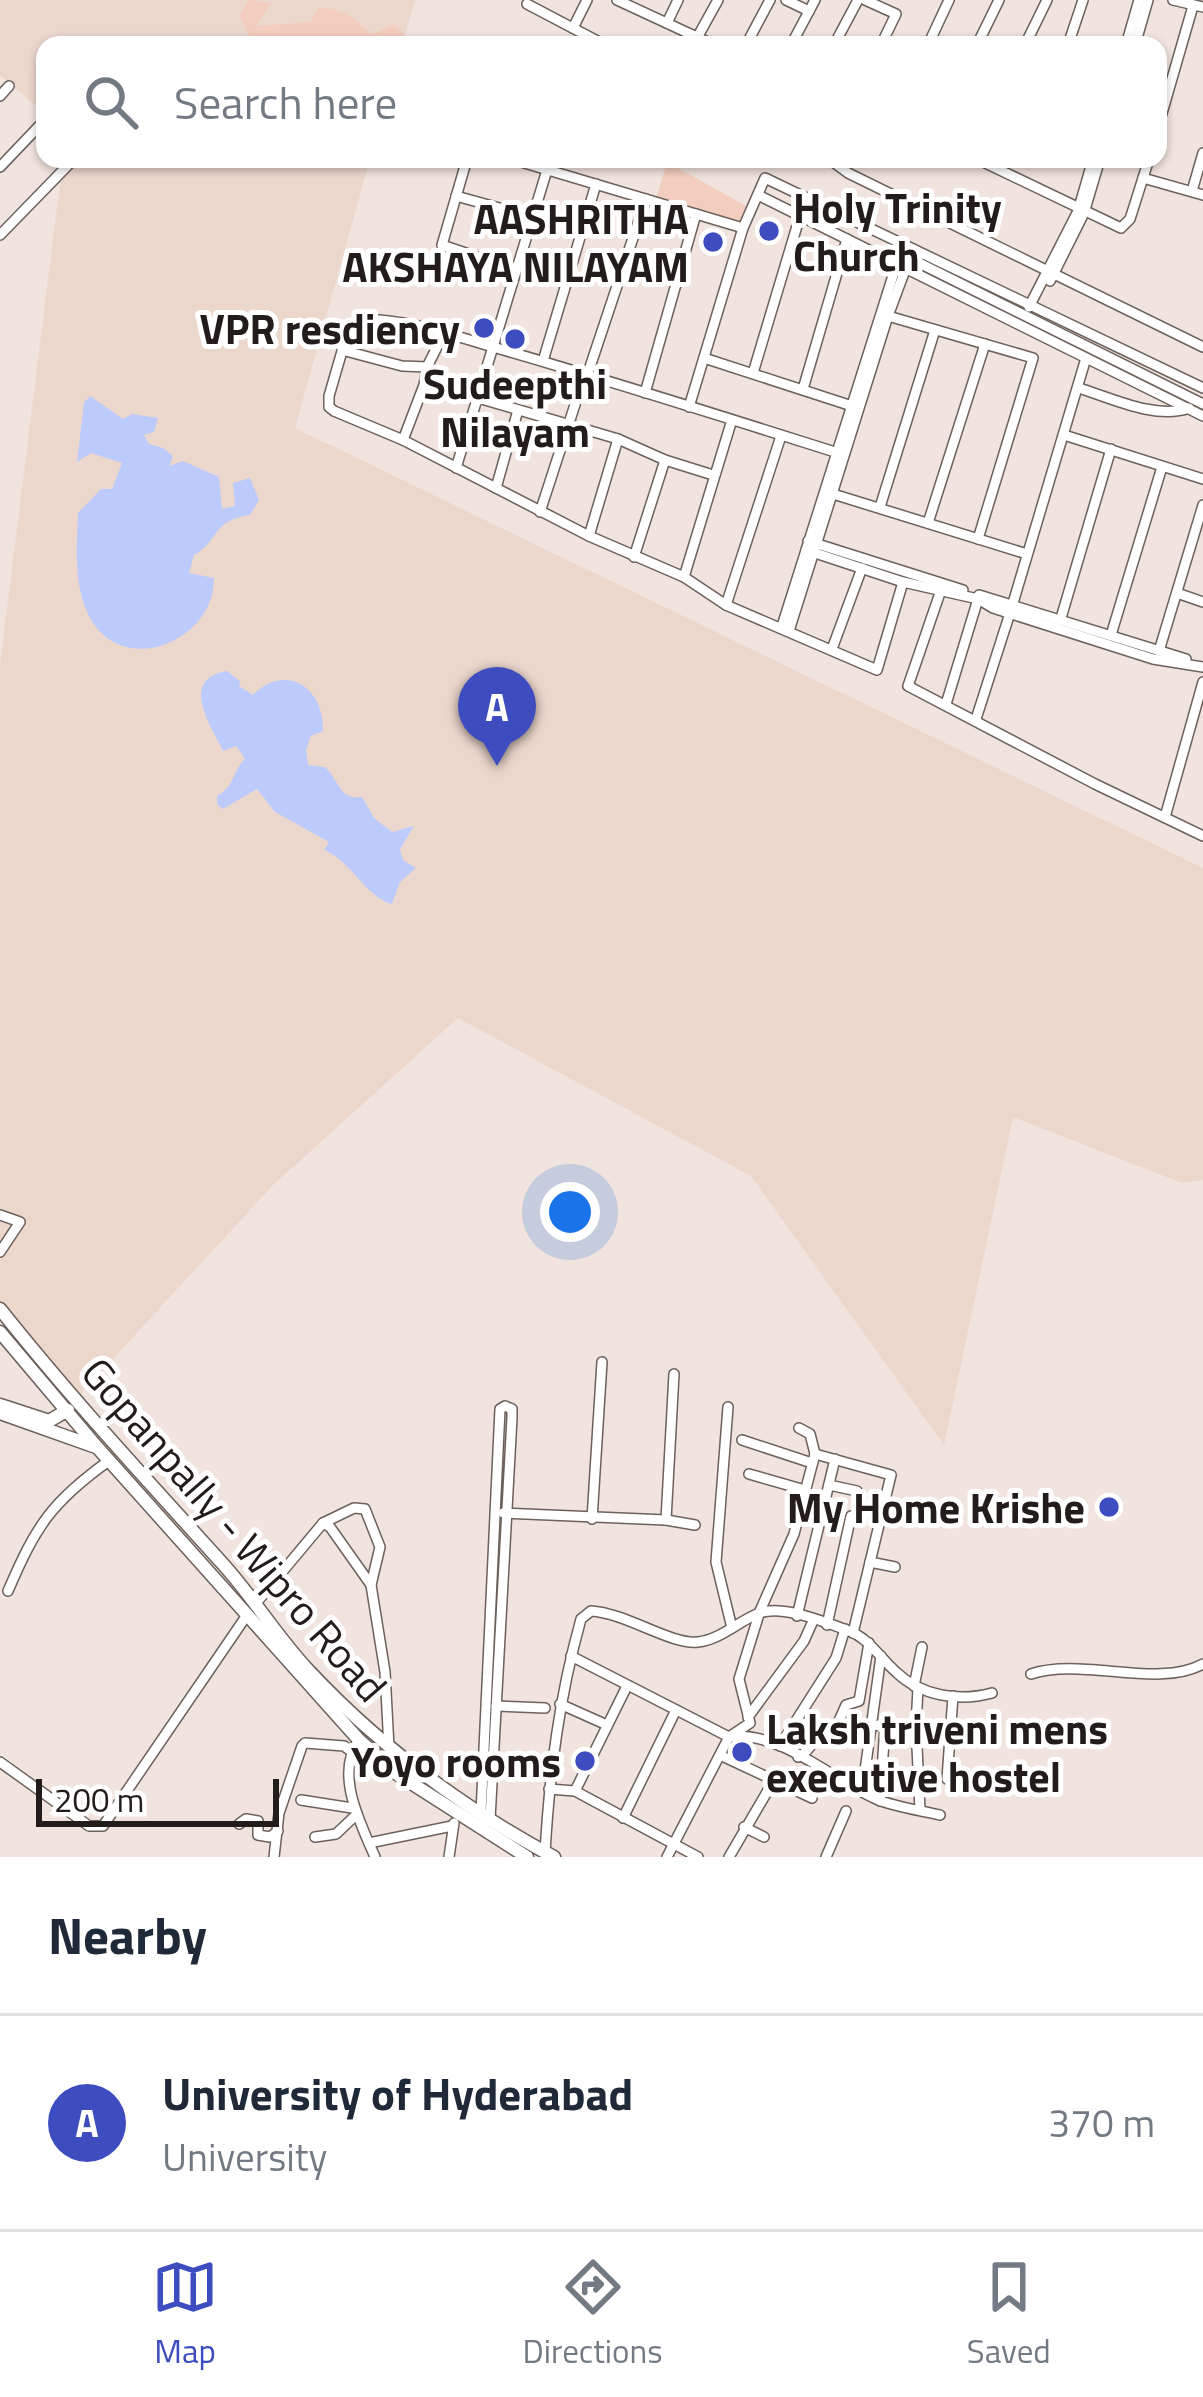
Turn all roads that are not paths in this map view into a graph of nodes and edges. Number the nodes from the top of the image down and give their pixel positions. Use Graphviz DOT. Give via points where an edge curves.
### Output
graph roads {
  1 [pos="586,0"];
  2 [pos="678,0"];
  3 [pos="718,0"];
  4 [pos="770,0"];
  5 [pos="786,0"];
  6 [pos="815,0"];
  7 [pos="862,0"];
  8 [pos="949,0"];
  9 [pos="999,0"];
  10 [pos="1047,0"];
  11 [pos="1082,0"];
  12 [pos="1143,0"];
  13 [pos="1174,0"];
  14 [pos="625,2"];
  15 [pos="534,4"];
  16 [pos="1198,6"];
  17 [pos="809,11"];
  18 [pos="667,22"];
  19 [pos="573,28"];
  20 [pos="588,36"];
  21 [pos="688,36"];
  22 [pos="698,36"];
  23 [pos="751,36"];
  24 [pos="796,36"];
  25 [pos="840,36"];
  26 [pos="885,36"];
  27 [pos="932,36"];
  28 [pos="981,36"];
  29 [pos="1029,36"];
  30 [pos="1071,36"];
  31 [pos="1133,36"];
  32 [pos="9,86"];
  33 [pos="0,96"];
  34 [pos="1167,100"];
  35 [pos="36,129"];
  36 [pos="1203,153"];
  37 [pos="0,167"];
  38 [pos="65,168"];
  39 [pos="464,168"];
  40 [pos="540,168"];
  41 [pos="842,168"];
  42 [pos="851,168"];
  43 [pos="995,168"];
  44 [pos="1094,168"];
  45 [pos="1146,168"];
  46 [pos="547,170"];
  47 [pos="848,173"];
  48 [pos="1143,178"];
  49 [pos="596,184"];
  50 [pos="1197,193"];
  51 [pos="758,195"];
  52 [pos="456,196"];
  53 [pos="646,199"];
  54 [pos="1081,212"];
  55 [pos="696,214"];
  56 [pos="800,216"];
  57 [pos="532,217"];
  58 [pos="743,228"];
  59 [pos="0,235"];
  60 [pos="847,239"];
  61 [pos="904,255"];
  62 [pos="516,270"];
  63 [pos="1051,274"];
  64 [pos="1025,313"];
  65 [pos="888,316"];
  66 [pos="935,330"];
  67 [pos="444,333"];
  68 [pos="1041,335"];
  69 [pos="985,344"];
  70 [pos="493,347"];
  71 [pos="1203,347"];
  72 [pos="342,350"];
  73 [pos="704,358"];
  74 [pos="1033,358"];
  75 [pos="1086,358"];
  76 [pos="543,361"];
  77 [pos="427,367"];
  78 [pos="753,374"];
  79 [pos="586,375"];
  80 [pos="1079,388"];
  81 [pos="1203,388"];
  82 [pos="803,389"];
  83 [pos="645,393"];
  84 [pos="478,398"];
  85 [pos="1203,404"];
  86 [pos="689,407"];
  87 [pos="855,407"];
  88 [pos="1189,409"];
  89 [pos="518,410"];
  90 [pos="1203,416"];
  91 [pos="731,423"];
  92 [pos="568,425"];
  93 [pos="1064,435"];
  94 [pos="618,439"];
  95 [pos="780,439"];
  96 [pos="403,440"];
  97 [pos="1111,449"];
  98 [pos="836,456"];
  99 [pos="665,460"];
  100 [pos="1162,467"];
  101 [pos="457,468"];
  102 [pos="713,475"];
  103 [pos="1203,479"];
  104 [pos="496,488"];
  105 [pos="833,494"];
  106 [pos="1203,505"];
  107 [pos="880,507"];
  108 [pos="540,512"];
  109 [pos="928,523"];
  110 [pos="589,536"];
  111 [pos="978,538"];
  112 [pos="812,547"];
  113 [pos="1028,554"];
  114 [pos="634,556"];
  115 [pos="862,568"];
  116 [pos="684,577"];
  117 [pos="903,581"];
  118 [pos="941,590"];
  119 [pos="1177,593"];
  120 [pos="978,599"];
  121 [pos="1203,602"];
  122 [pos="995,604"];
  123 [pos="726,605"];
  124 [pos="1011,608"];
  125 [pos="1061,618"];
  126 [pos="785,628"];
  127 [pos="1112,635"];
  128 [pos="832,649"];
  129 [pos="1159,651"];
  130 [pos="1203,666"];
  131 [pos="1203,682"];
  132 [pos="946,704"];
  133 [pos="976,719"];
  134 [pos="1165,817"];
  135 [pos="1203,836"];
  136 [pos="0,1215"];
  137 [pos="0,1252"];
  138 [pos="0,1309"];
  139 [pos="0,1332"];
  140 [pos="602,1362"];
  141 [pos="674,1374"];
  142 [pos="728,1407"];
  143 [pos="0,1409"];
  144 [pos="68,1410"];
  145 [pos="800,1428"];
  146 [pos="742,1440"];
  147 [pos="97,1447"];
  148 [pos="814,1458"];
  149 [pos="110,1460"];
  150 [pos="836,1460"];
  151 [pos="748,1474"];
  152 [pos="829,1485"];
  153 [pos="805,1490"];
  154 [pos="857,1491"];
  155 [pos="502,1513"];
  156 [pos="851,1516"];
  157 [pos="592,1519"];
  158 [pos="666,1520"];
  159 [pos="323,1523"];
  160 [pos="695,1525"];
  161 [pos="870,1562"];
  162 [pos="895,1567"];
  163 [pos="371,1586"];
  164 [pos="8,1592"];
  165 [pos="257,1602"];
  166 [pos="760,1611"];
  167 [pos="247,1615"];
  168 [pos="797,1616"];
  169 [pos="813,1621"];
  170 [pos="827,1625"];
  171 [pos="732,1628"];
  172 [pos="849,1631"];
  173 [pos="869,1643"];
  174 [pos="922,1647"];
  175 [pos="571,1656"];
  176 [pos="881,1656"];
  177 [pos="1203,1664"];
  178 [pos="1031,1674"];
  179 [pos="627,1686"];
  180 [pos="916,1686"];
  181 [pos="992,1694"];
  182 [pos="953,1696"];
  183 [pos="560,1704"];
  184 [pos="498,1705"];
  185 [pos="545,1708"];
  186 [pos="676,1710"];
  187 [pos="486,1712"];
  188 [pos="748,1717"];
  189 [pos="607,1725"];
  190 [pos="886,1725"];
  191 [pos="871,1726"];
  192 [pos="916,1726"];
  193 [pos="833,1733"];
  194 [pos="729,1737"];
  195 [pos="355,1745"];
  196 [pos="780,1746"];
  197 [pos="389,1748"];
  198 [pos="720,1755"];
  199 [pos="798,1757"];
  200 [pos="0,1762"];
  201 [pos="946,1779"];
  202 [pos="774,1780"];
  203 [pos="549,1789"];
  204 [pos="575,1791"];
  205 [pos="862,1792"];
  206 [pos="812,1798"];
  207 [pos="301,1800"];
  208 [pos="880,1801"];
  209 [pos="920,1810"];
  210 [pos="355,1811"];
  211 [pos="846,1811"];
  212 [pos="940,1815"];
  213 [pos="485,1816"];
  214 [pos="622,1818"];
  215 [pos="456,1820"];
  216 [pos="239,1824"];
  217 [pos="744,1827"];
  218 [pos="278,1831"];
  219 [pos="764,1837"];
  220 [pos="315,1838"];
  221 [pos="369,1843"];
  222 [pos="673,1844"];
  223 [pos="519,1855"];
  224 [pos="549,1855"];
  225 [pos="274,1857"];
  226 [pos="375,1857"];
  227 [pos="449,1857"];
  228 [pos="667,1857"];
  229 [pos="698,1857"];
  230 [pos="730,1857"];
  231 [pos="826,1857"];
  1 -- 19 [label="street"];
  2 -- 18 [label="street"];
  3 -- 22 [label="street"];
  4 -- 23 [label="street"];
  5 -- 17 [label="street"];
  6 -- 17 [label="street"];
  7 -- 25 [label="street"];
  7 -- 26 [label="street" via="896,14"];
  8 -- 27 [label="street"];
  9 -- 28 [label="street"];
  10 -- 29 [label="street"];
  11 -- 30 [label="street"];
  12 -- 31 [label="street"];
  13 -- 16 [label="street"];
  14 -- 18 [label="street"];
  15 -- 19 [label="street"];
  16 -- 34 [label="street"];
  17 -- 24 [label="street"];
  18 -- 21 [label="street"];
  19 -- 20 [label="street"];
  32 -- 33 [label="street"];
  35 -- 37 [label="street"];
  36 -- 50 [label="street"];
  38 -- 59 [label="street"];
  39 -- 52 [label="street"];
  40 -- 46 [label="street"];
  41 -- 47 [label="street"];
  42 -- 47 [label="street"];
  43 -- 54 [label="street"];
  44 -- 54 [label="street"];
  45 -- 48 [label="street"];
  46 -- 49 [label="street"];
  46 -- 57 [label="street"];
  47 -- 63 [label="street"];
  48 -- 50 [label="street"];
  48 -- 54 [label="street" via="1126,225"];
  49 -- 53 [label="street"];
  49 -- 76 [label="street"];
  51 -- 56 [label="street"];
  51 -- 58 [label="street"];
  51 -- 61 [label="street" via="765,178"];
  52 -- 57 [label="street"];
  52 -- 62 [label="street" via="442,245"];
  53 -- 55 [label="street"];
  53 -- 79 [label="street"];
  54 -- 63 [label="street"];
  55 -- 58 [label="street"];
  55 -- 83 [label="street"];
  56 -- 60 [label="street"];
  56 -- 78 [label="street"];
  57 -- 62 [label="street"];
  58 -- 73 [label="street"];
  60 -- 61 [label="street"];
  60 -- 82 [label="street"];
  61 -- 64 [label="street"];
  61 -- 64 [label="street"];
  61 -- 65 [label="street"];
  61 -- 87 [label="street"];
  62 -- 70 [label="street"];
  63 -- 64 [label="street"];
  63 -- 71 [label="street"];
  64 -- 68 [label="street"];
  64 -- 81 [label="street"];
  64 -- 85 [label="street"];
  65 -- 66 [label="street"];
  65 -- 87 [label="street"];
  66 -- 69 [label="street"];
  66 -- 107 [label="street"];
  67 -- 70 [label="street"];
  67 -- 72 [label="street" via="359,320"];
  67 -- 77 [label="street"];
  68 -- 74 [label="street"];
  68 -- 75 [label="street"];
  69 -- 74 [label="street"];
  69 -- 109 [label="street"];
  70 -- 76 [label="street"];
  70 -- 84 [label="street"];
  72 -- 77 [label="street"];
  72 -- 96 [label="street" via="329,406"];
  73 -- 78 [label="street"];
  73 -- 86 [label="street"];
  74 -- 111 [label="street"];
  75 -- 80 [label="street"];
  75 -- 88 [label="street"];
  76 -- 79 [label="street"];
  77 -- 96 [label="street"];
  78 -- 82 [label="street"];
  79 -- 83 [label="street"];
  79 -- 86 [label="street"];
  79 -- 92 [label="street"];
  80 -- 88 [label="street" via="1151,410"];
  80 -- 93 [label="street"];
  82 -- 87 [label="street"];
  83 -- 86 [label="street"];
  84 -- 89 [label="street"];
  84 -- 101 [label="street"];
  86 -- 91 [label="street"];
  86 -- 98 [label="street"];
  87 -- 98 [label="street"];
  88 -- 90 [label="street"];
  89 -- 92 [label="street"];
  89 -- 104 [label="street"];
  91 -- 95 [label="street"];
  91 -- 102 [label="street"];
  92 -- 94 [label="street"];
  92 -- 108 [label="street"];
  93 -- 97 [label="street"];
  93 -- 113 [label="street"];
  94 -- 99 [label="street"];
  94 -- 110 [label="street"];
  95 -- 98 [label="street"];
  95 -- 123 [label="street"];
  96 -- 101 [label="street"];
  97 -- 100 [label="street"];
  97 -- 125 [label="street"];
  98 -- 105 [label="street"];
  98 -- 112 [label="street"];
  99 -- 102 [label="street"];
  99 -- 114 [label="street"];
  100 -- 103 [label="street"];
  100 -- 127 [label="street"];
  101 -- 104 [label="street"];
  102 -- 116 [label="street"];
  104 -- 108 [label="street"];
  105 -- 107 [label="street"];
  105 -- 112 [label="street"];
  106 -- 119 [label="street"];
  107 -- 109 [label="street"];
  108 -- 110 [label="street"];
  109 -- 111 [label="street"];
  110 -- 114 [label="street"];
  111 -- 113 [label="street"];
  112 -- 115 [label="street"];
  112 -- 122 [label="street"];
  112 -- 126 [label="street"];
  113 -- 124 [label="street"];
  114 -- 116 [label="street"];
  115 -- 117 [label="street"];
  115 -- 128 [label="street"];
  116 -- 123 [label="street"];
  117 -- 118 [label="street"];
  117 -- 128 [label="street" via="877,670"];
  118 -- 120 [label="street"];
  118 -- 132 [label="street" via="908,686"];
  119 -- 121 [label="street"];
  119 -- 129 [label="street"];
  120 -- 122 [label="street"];
  120 -- 132 [label="street"];
  122 -- 124 [label="street"];
  123 -- 126 [label="street"];
  124 -- 125 [label="street"];
  124 -- 130 [label="street" via="1153,659"];
  124 -- 133 [label="street"];
  125 -- 127 [label="street"];
  126 -- 128 [label="street"];
  127 -- 129 [label="street"];
  129 -- 130 [label="street"];
  131 -- 134 [label="street"];
  132 -- 133 [label="street"];
  133 -- 134 [label="street"];
  134 -- 135 [label="street"];
  136 -- 137 [label="street" via="20,1222"];
  138 -- 165 [label="main road, Gopanpally - Wipro Road"];
  139 -- 144 [label="main road, Gopanpally - Wipro Road"];
  140 -- 157 [label="street"];
  141 -- 158 [label="street"];
  142 -- 171 [label="street" via="716,1562"];
  143 -- 144 [label="main road" via="50,1421"];
  143 -- 147 [label="main road"];
  144 -- 147 [label="main road, Gopanpally - Wipro Road"];
  145 -- 148 [label="street" via="810,1435"];
  146 -- 148 [label="street"];
  147 -- 149 [label="main road, Gopanpally - Wipro Road"];
  148 -- 150 [label="street"];
  148 -- 153 [label="street"];
  149 -- 164 [label="street" via="66,1491 32,1536"];
  149 -- 167 [label="main road, Gopanpally - Wipro Road"];
  150 -- 152 [label="street"];
  150 -- 161 [label="street" via="891,1475"];
  151 -- 153 [label="street"];
  152 -- 154 [label="street"];
  152 -- 168 [label="street"];
  153 -- 166 [label="street"];
  155 -- 155 [label="street" via="500,1409 505,1406 512,1409"];
  155 -- 157 [label="street"];
  155 -- 184 [label="street"];
  155 -- 187 [label="street"];
  156 -- 170 [label="street"];
  157 -- 158 [label="street"];
  158 -- 160 [label="street"];
  159 -- 163 [label="street"];
  159 -- 163 [label="street" via="365,1509 380,1547"];
  159 -- 165 [label="street"];
  161 -- 162 [label="street"];
  161 -- 172 [label="street"];
  163 -- 197 [label="street"];
  165 -- 197 [label="main road, Gopanpally - Wipro Road" via="305,1667"];
  166 -- 168 [label="street"];
  166 -- 171 [label="street"];
  166 -- 188 [label="street" via="739,1679"];
  167 -- 195 [label="main road, Gopanpally - Wipro Road"];
  167 -- 200 [label="street" via="103,1826 89,1826"];
  168 -- 169 [label="street"];
  169 -- 170 [label="street"];
  169 -- 188 [label="street"];
  170 -- 172 [label="street"];
  171 -- 175 [label="street" via="699,1642 681,1640 614,1612 591,1611"];
  172 -- 173 [label="street"];
  172 -- 196 [label="street"];
  173 -- 176 [label="street"];
  173 -- 193 [label="street" via="859,1701 846,1705"];
  174 -- 180 [label="street"];
  175 -- 179 [label="street"];
  175 -- 183 [label="street"];
  176 -- 180 [label="street"];
  176 -- 191 [label="street"];
  177 -- 178 [label="street"];
  179 -- 186 [label="street"];
  179 -- 189 [label="street"];
  180 -- 182 [label="street"];
  180 -- 192 [label="street"];
  181 -- 182 [label="street"];
  182 -- 201 [label="street"];
  183 -- 189 [label="street"];
  183 -- 203 [label="street"];
  184 -- 185 [label="street"];
  184 -- 187 [label="street"];
  184 -- 213 [label="street"];
  186 -- 194 [label="street"];
  186 -- 214 [label="street"];
  187 -- 213 [label="street"];
  188 -- 194 [label="street" via="745,1729"];
  189 -- 204 [label="street"];
  190 -- 191 [label="street"];
  190 -- 192 [label="street"];
  190 -- 208 [label="street"];
  191 -- 193 [label="street"];
  191 -- 205 [label="street"];
  192 -- 209 [label="street"];
  193 -- 199 [label="street"];
  194 -- 196 [label="street"];
  194 -- 198 [label="street"];
  195 -- 210 [label="street"];
  195 -- 215 [label="main road, Gopanpally - Wipro Road"];
  195 -- 218 [label="street" via="302,1746"];
  196 -- 199 [label="street"];
  197 -- 213 [label="main road, Gopanpally - Wipro Road"];
  198 -- 202 [label="street"];
  198 -- 222 [label="street"];
  199 -- 205 [label="street"];
  202 -- 206 [label="street"];
  202 -- 217 [label="street"];
  203 -- 204 [label="street"];
  203 -- 224 [label="street"];
  204 -- 214 [label="street"];
  205 -- 208 [label="street"];
  207 -- 210 [label="street"];
  208 -- 209 [label="street"];
  209 -- 212 [label="street"];
  210 -- 220 [label="street" via="336,1834"];
  210 -- 221 [label="street"];
  211 -- 231 [label="street"];
  213 -- 224 [label="main road, Gopanpally - Wipro Road"];
  214 -- 222 [label="street"];
  215 -- 221 [label="street"];
  215 -- 223 [label="main road, Gopanpally - Wipro Road"];
  215 -- 227 [label="street"];
  216 -- 218 [label="street" via="258,1821 258,1835"];
  217 -- 219 [label="street"];
  217 -- 230 [label="street"];
  218 -- 225 [label="street"];
  221 -- 226 [label="street"];
  222 -- 228 [label="street"];
  222 -- 229 [label="street"];
}
